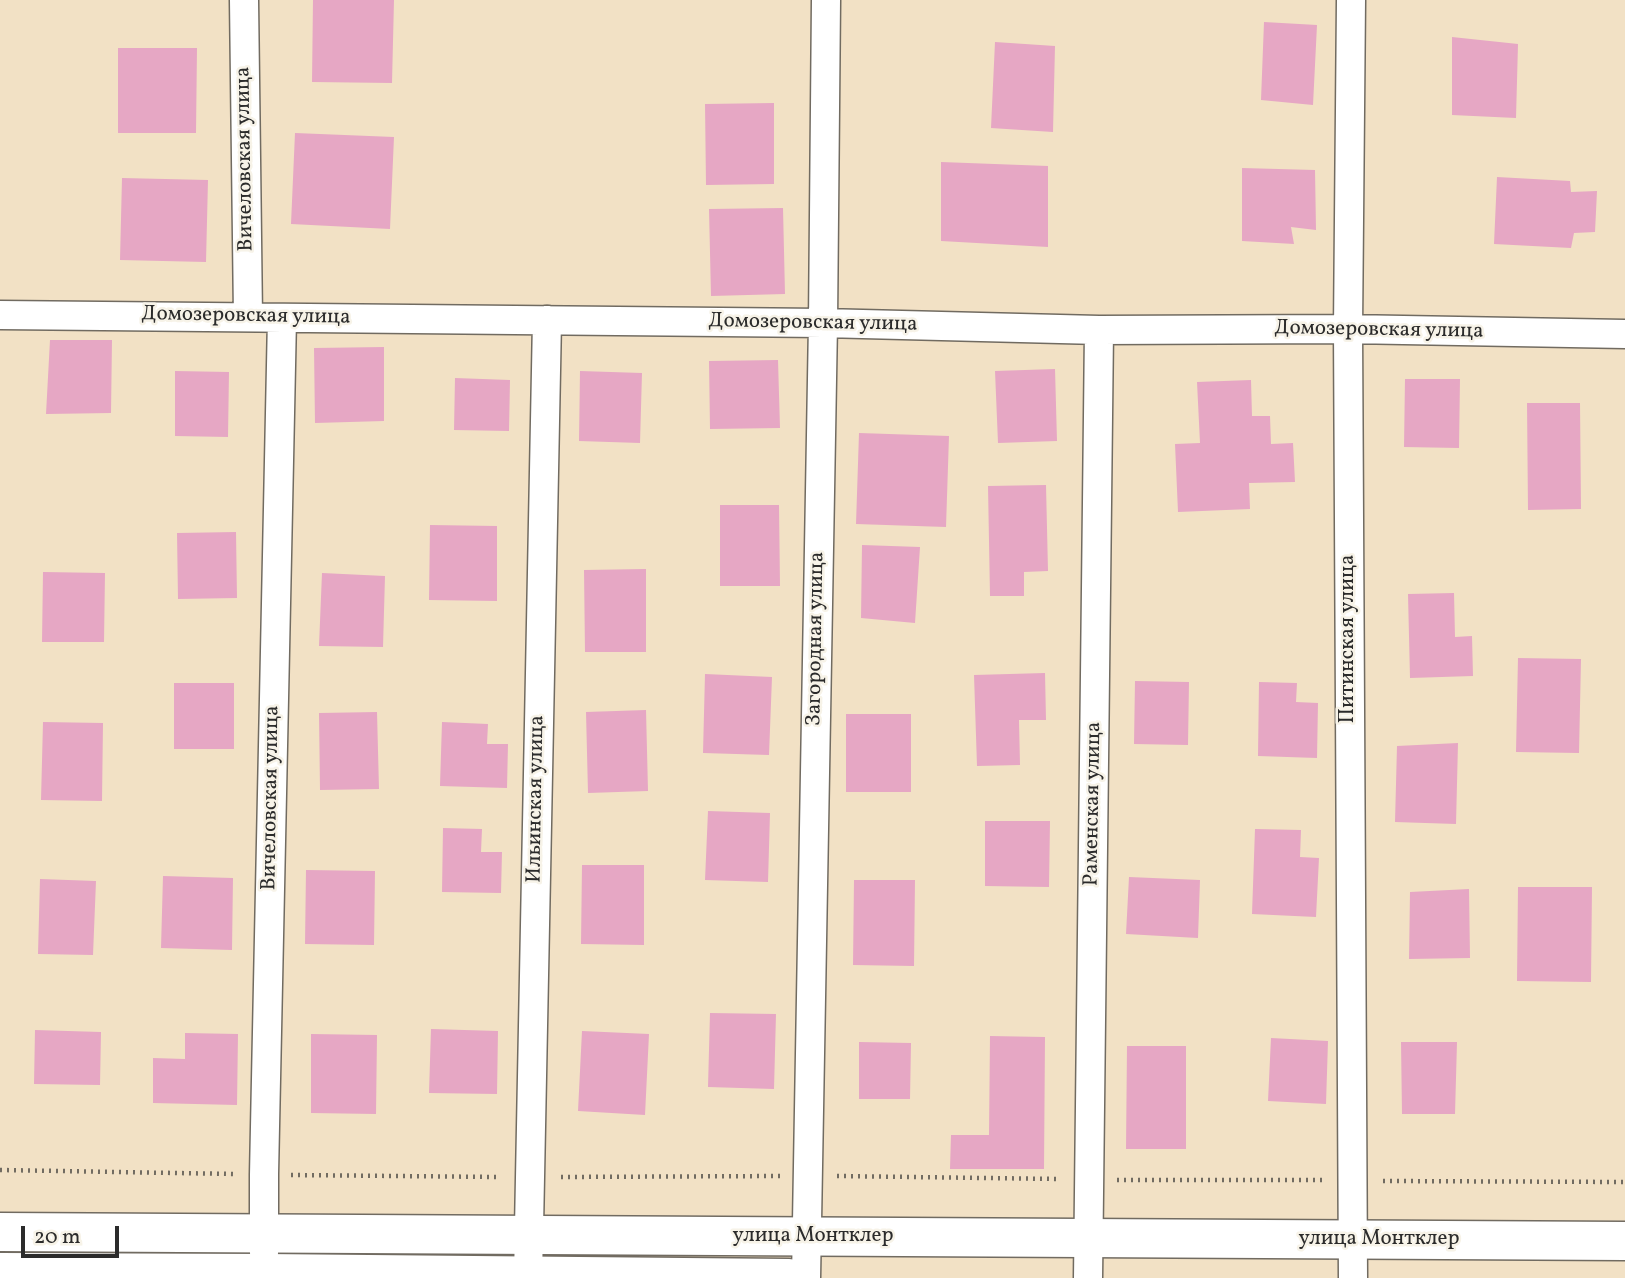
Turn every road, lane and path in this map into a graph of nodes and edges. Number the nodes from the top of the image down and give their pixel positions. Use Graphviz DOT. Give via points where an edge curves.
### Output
graph roads {
  1 [pos="244,0"];
  2 [pos="826,0"];
  3 [pos="1351,0"];
  4 [pos="0,315"];
  5 [pos="248,317"];
  6 [pos="282,318"];
  7 [pos="548,320"];
  8 [pos="823,323"];
  9 [pos="1348,329"];
  10 [pos="1100,330"];
  11 [pos="1625,334"];
  12 [pos="0,1232"];
  13 [pos="265,1233"];
  14 [pos="528,1235"];
  15 [pos="806,1237"];
  16 [pos="1088,1238"];
  17 [pos="1352,1239"];
  18 [pos="1625,1241"];
  19 [pos="0,1272"];
  20 [pos="264,1275"];
  21 [pos="528,1277"];
  22 [pos="789,1278"];
  23 [pos="806,1278"];
  24 [pos="1087,1278"];
  25 [pos="1353,1278"];
  1 -- 5 [label="street, Вичеловская улица"];
  2 -- 8 [label="street, Загородная улица"];
  3 -- 9 [label="street, Питинская улица"];
  4 -- 5 [label="street, Домозеровская улица"];
  5 -- 6 [label="street, Домозеровская улица"];
  6 -- 7 [label="street, Домозеровская улица"];
  6 -- 13 [label="street, Вичеловская улица"];
  7 -- 8 [label="street, Домозеровская улица"];
  7 -- 14 [label="street, Ильинская улица"];
  8 -- 10 [label="street, Домозеровская улица"];
  8 -- 15 [label="street, Загородная улица"];
  9 -- 10 [label="street, Домозеровская улица"];
  9 -- 11 [label="street, Домозеровская улица"];
  9 -- 17 [label="street, Питинская улица"];
  10 -- 16 [label="street, Раменская улица"];
  12 -- 13 [label="street, улица Монтклер"];
  13 -- 14 [label="street, улица Монтклер"];
  13 -- 20 [label="street, Вичеловская улица"];
  14 -- 15 [label="street, улица Монтклер"];
  14 -- 21 [label="street, Ильинская улица"];
  15 -- 16 [label="street, улица Монтклер"];
  15 -- 23 [label="street, Загородная улица"];
  16 -- 17 [label="street, улица Монтклер"];
  16 -- 24 [label="street, Раменская улица"];
  17 -- 18 [label="street, улица Монтклер"];
  17 -- 25 [label="street, Питинская улица"];
  19 -- 20 [label="street, улица Монтклер"];
  20 -- 21 [label="street, улица Монтклер"];
  21 -- 22 [label="street, улица Монтклер"];
}
